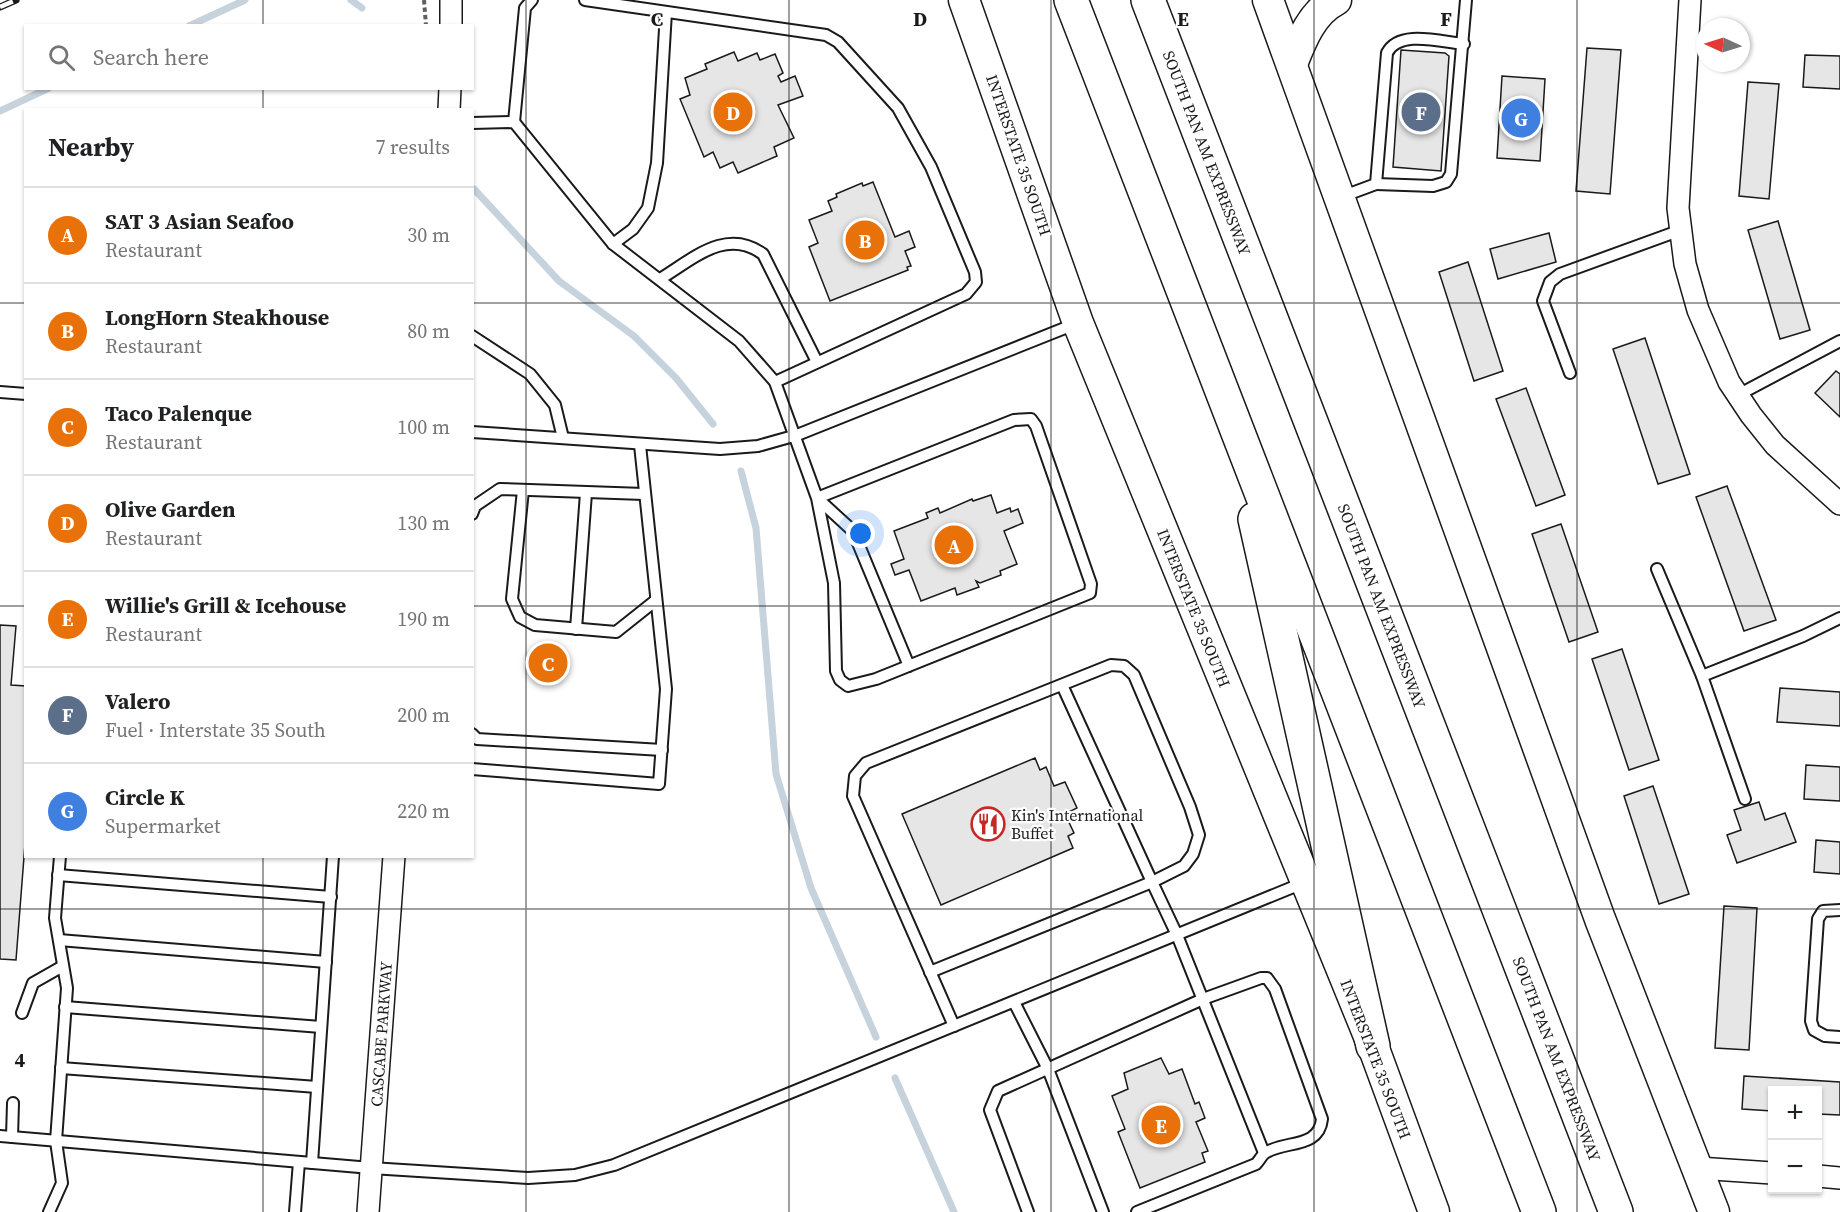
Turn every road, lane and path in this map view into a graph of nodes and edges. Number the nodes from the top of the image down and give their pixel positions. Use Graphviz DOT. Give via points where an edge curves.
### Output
graph roads {
  1 [pos="424,0"];
  2 [pos="452,0"];
  3 [pos="532,0"];
  4 [pos="585,0"];
  5 [pos="964,0"];
  6 [pos="1071,0"];
  7 [pos="1148,0"];
  8 [pos="1268,0"];
  9 [pos="1336,0"];
  10 [pos="1466,0"];
  11 [pos="1690,0"];
  12 [pos="666,12"];
  13 [pos="426,24"];
  14 [pos="451,24"];
  15 [pos="1464,44"];
  16 [pos="1292,64"];
  17 [pos="450,90"];
  18 [pos="449,108"];
  19 [pos="514,122"];
  20 [pos="474,123"];
  21 [pos="1376,184"];
  22 [pos="1340,197"];
  23 [pos="1681,230"];
  24 [pos="613,243"];
  25 [pos="660,279"];
  26 [pos="1078,322"];
  27 [pos="474,337"];
  28 [pos="1840,341"];
  29 [pos="817,362"];
  30 [pos="1570,373"];
  31 [pos="775,382"];
  32 [pos="0,392"];
  33 [pos="24,394"];
  34 [pos="1738,395"];
  35 [pos="1237,429"];
  36 [pos="474,432"];
  37 [pos="797,435"];
  38 [pos="562,438"];
  39 [pos="640,445"];
  40 [pos="523,490"];
  41 [pos="586,493"];
  42 [pos="644,494"];
  43 [pos="818,498"];
  44 [pos="1840,504"];
  45 [pos="474,509"];
  46 [pos="1657,569"];
  47 [pos="655,601"];
  48 [pos="1840,618"];
  49 [pos="576,629"];
  50 [pos="909,666"];
  51 [pos="1702,676"];
  52 [pos="1062,684"];
  53 [pos="474,736"];
  54 [pos="662,750"];
  55 [pos="474,769"];
  56 [pos="1745,799"];
  57 [pos="60,858"];
  58 [pos="333,858"];
  59 [pos="394,858"];
  60 [pos="58,875"];
  61 [pos="1152,882"];
  62 [pos="1306,882"];
  63 [pos="331,897"];
  64 [pos="1840,910"];
  65 [pos="1177,935"];
  66 [pos="59,940"];
  67 [pos="326,962"];
  68 [pos="63,966"];
  69 [pos="930,972"];
  70 [pos="1203,999"];
  71 [pos="1014,1002"];
  72 [pos="65,1007"];
  73 [pos="22,1013"];
  74 [pos="1545,1025"];
  75 [pos="954,1026"];
  76 [pos="321,1027"];
  77 [pos="1840,1037"];
  78 [pos="1373,1046"];
  79 [pos="61,1068"];
  80 [pos="1048,1069"];
  81 [pos="317,1087"];
  82 [pos="13,1103"];
  83 [pos="0,1136"];
  84 [pos="12,1137"];
  85 [pos="56,1141"];
  86 [pos="1264,1153"];
  87 [pos="299,1162"];
  88 [pos="312,1163"];
  89 [pos="371,1168"];
  90 [pos="1698,1168"];
  91 [pos="1768,1173"];
  92 [pos="1822,1176"];
  93 [pos="1840,1178"];
  94 [pos="49,1212"];
  95 [pos="54,1212"];
  96 [pos="295,1212"];
  97 [pos="368,1212"];
  98 [pos="1028,1212"];
  99 [pos="1103,1212"];
  100 [pos="1137,1212"];
  101 [pos="1432,1212"];
  102 [pos="1539,1212"];
  103 [pos="1616,1212"];
  104 [pos="1641,1212"];
  105 [pos="1714,1212"];
  1 -- 13 [label="path"];
  2 -- 14 [label="street"];
  3 -- 19 [label="lane" via="525,8"];
  4 -- 12 [label="lane"];
  5 -- 26 [label="main road, INTERSTATE 35 SOUTH"];
  6 -- 35 [label="highway"];
  7 -- 74 [label="highway, SOUTH PAN AM EXPRESSWAY"];
  8 -- 16 [label="main road"];
  9 -- 16 [label="main road" via="1304,32"];
  10 -- 15 [label="lane"];
  11 -- 23 [label="street" via="1679,166"];
  12 -- 24 [label="lane" via="657,163 648,208 633,229"];
  12 -- 29 [label="lane" via="826,35 838,42 898,108 931,167 976,282 966,294"];
  15 -- 21 [label="lane" via="1451,174 1446,182 1433,186"];
  15 -- 21 [label="lane" via="1408,39 1391,45 1387,53"];
  16 -- 22 [label="main road"];
  17 -- 18 [label="street"];
  19 -- 20 [label="lane"];
  19 -- 24 [label="lane"];
  21 -- 22 [label="lane"];
  22 -- 90 [label="main road" via="1600,919"];
  23 -- 30 [label="lane" via="1560,274 1550,282 1543,301"];
  23 -- 34 [label="street" via="1685,264 1698,310 1712,347"];
  24 -- 25 [label="lane"];
  25 -- 29 [label="lane" via="714,246 749,244 763,254"];
  25 -- 31 [label="lane" via="740,341"];
  26 -- 37 [label="lane"];
  26 -- 62 [label="main road, INTERSTATE 35 SOUTH"];
  27 -- 38 [label="lane" via="530,374 555,405"];
  28 -- 34 [label="lane"];
  29 -- 31 [label="lane"];
  31 -- 37 [label="lane"];
  32 -- 33 [label="lane"];
  34 -- 44 [label="street" via="1775,446"];
  35 -- 78 [label="highway" via="1268,586"];
  35 -- 102 [label="highway"];
  36 -- 38 [label="lane"];
  37 -- 39 [label="lane" via="758,446 720,449"];
  37 -- 43 [label="lane"];
  38 -- 39 [label="lane"];
  39 -- 42 [label="lane"];
  40 -- 41 [label="lane"];
  40 -- 45 [label="lane" via="500,489"];
  40 -- 49 [label="lane" via="512,598 520,618 535,625"];
  41 -- 42 [label="lane"];
  41 -- 49 [label="lane"];
  42 -- 47 [label="lane"];
  43 -- 50 [label="lane" via="853,531"];
  43 -- 50 [label="lane" via="834,583 836,671 840,680 848,686"];
  43 -- 50 [label="lane" via="1014,420 1031,419 1036,426 1091,584 1090,593"];
  46 -- 51 [label="lane"];
  47 -- 49 [label="lane" via="616,632"];
  47 -- 54 [label="lane" via="666,689"];
  48 -- 51 [label="lane"];
  51 -- 56 [label="lane"];
  52 -- 61 [label="lane"];
  52 -- 61 [label="lane" via="1111,665 1125,666 1134,675 1199,835 1184,866"];
  52 -- 69 [label="lane" via="866,763 855,776 853,796"];
  53 -- 54 [label="lane"];
  54 -- 55 [label="lane" via="659,784"];
  57 -- 60 [label="lane"];
  58 -- 63 [label="lane"];
  59 -- 89 [label="street, CASCABE PARKWAY"];
  60 -- 63 [label="lane"];
  60 -- 66 [label="lane" via="55,918"];
  61 -- 65 [label="lane"];
  61 -- 69 [label="lane"];
  62 -- 65 [label="lane"];
  62 -- 78 [label="main road, INTERSTATE 35 SOUTH"];
  63 -- 67 [label="lane"];
  64 -- 77 [label="lane" via="1823,911 1818,919 1811,1021 1814,1030"];
  65 -- 70 [label="lane"];
  65 -- 71 [label="lane"];
  66 -- 67 [label="lane"];
  66 -- 68 [label="lane"];
  67 -- 76 [label="lane"];
  68 -- 72 [label="lane"];
  68 -- 73 [label="lane" via="33,983"];
  69 -- 75 [label="lane"];
  70 -- 80 [label="lane"];
  70 -- 86 [label="lane"];
  70 -- 86 [label="lane" via="1261,978 1267,978 1275,989 1322,1119 1314,1138"];
  71 -- 75 [label="lane"];
  71 -- 80 [label="lane"];
  72 -- 76 [label="lane"];
  72 -- 79 [label="lane"];
  74 -- 103 [label="highway, SOUTH PAN AM EXPRESSWAY"];
  74 -- 104 [label="highway"];
  75 -- 89 [label="lane" via="614,1165 575,1175 528,1178"];
  76 -- 81 [label="lane"];
  78 -- 101 [label="main road, INTERSTATE 35 SOUTH"];
  79 -- 81 [label="lane"];
  79 -- 85 [label="lane"];
  80 -- 98 [label="lane" via="998,1091 990,1110"];
  80 -- 99 [label="lane"];
  81 -- 88 [label="lane"];
  82 -- 84 [label="lane"];
  83 -- 84 [label="lane"];
  84 -- 85 [label="lane"];
  85 -- 87 [label="lane"];
  85 -- 94 [label="lane" via="62,1183"];
  86 -- 100 [label="lane" via="1256,1164"];
  87 -- 88 [label="lane"];
  87 -- 96 [label="lane"];
  88 -- 89 [label="lane"];
  89 -- 97 [label="street, CASCABE PARKWAY"];
  90 -- 91 [label="street"];
  90 -- 105 [label="main road"];
  92 -- 93 [label="street"];
  94 -- 95 [label="lane"];
}
